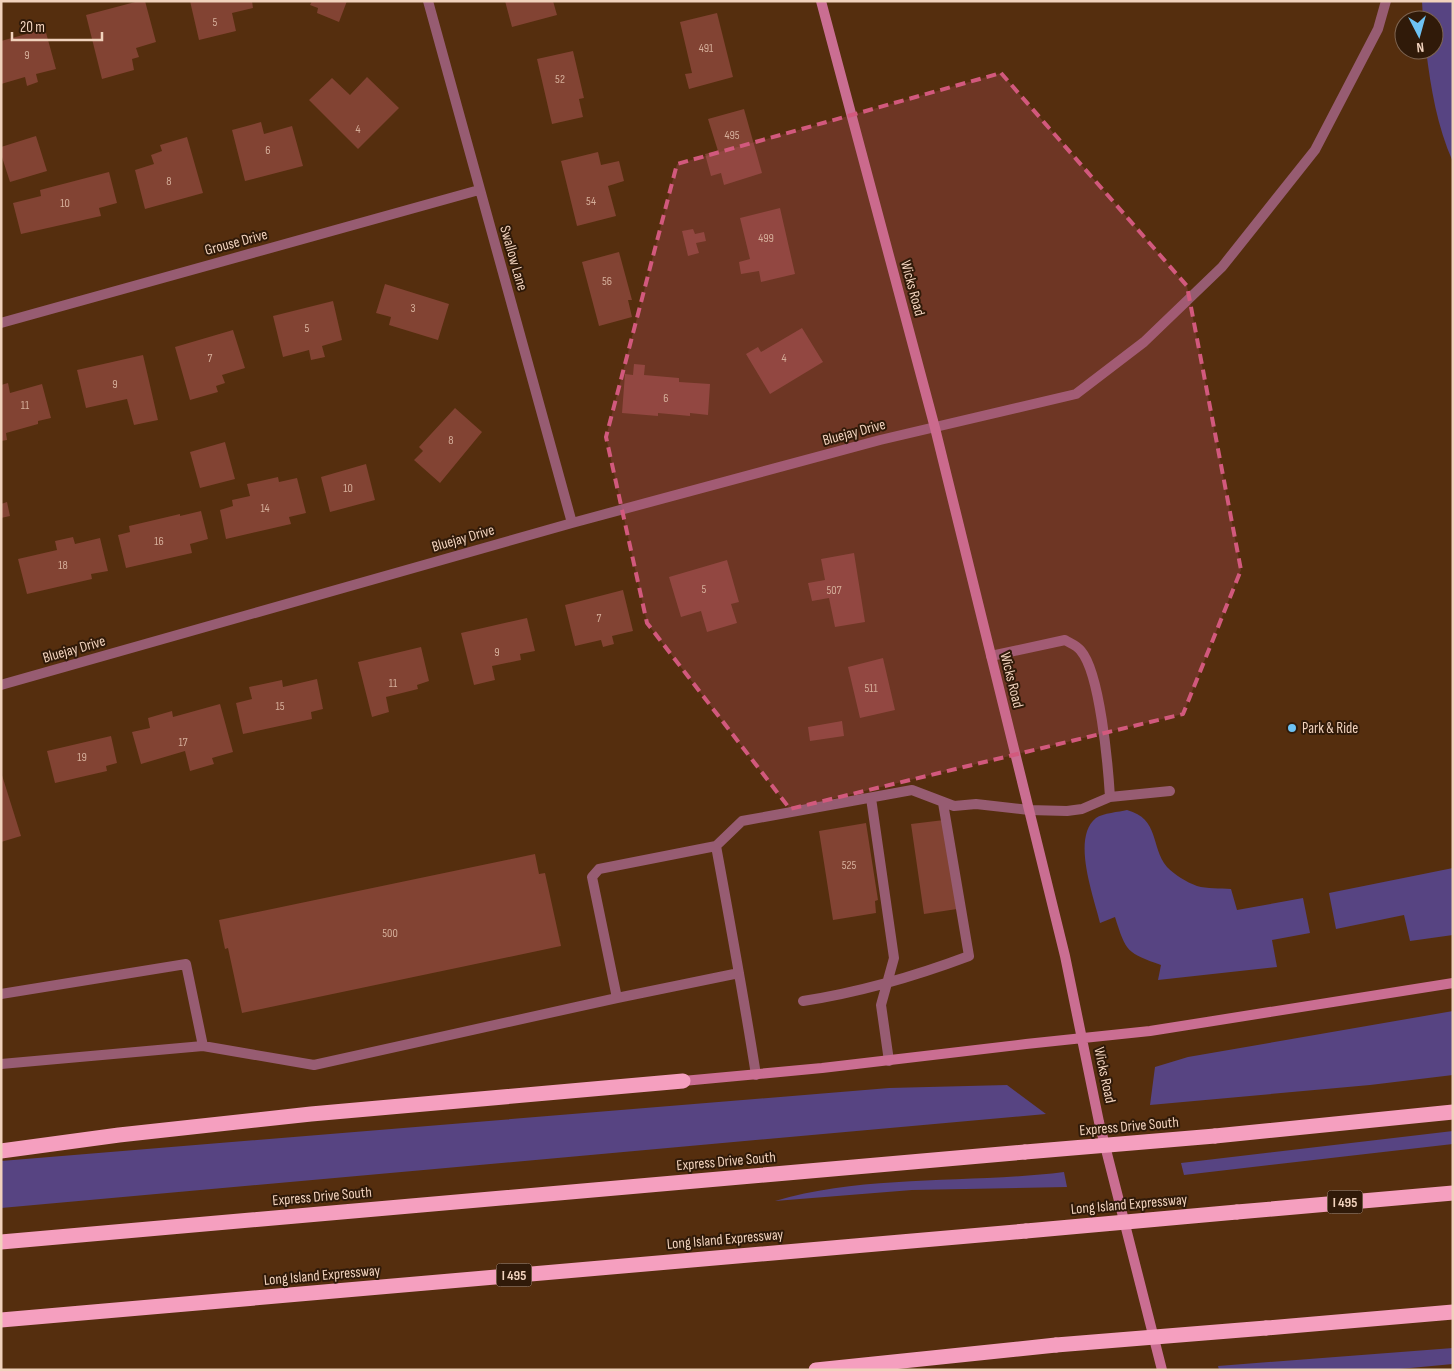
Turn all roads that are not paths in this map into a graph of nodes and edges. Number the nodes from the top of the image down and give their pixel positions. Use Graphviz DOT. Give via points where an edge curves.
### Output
graph roads {
  1 [pos="428,1"];
  2 [pos="821,1"];
  3 [pos="1386,1"];
  4 [pos="479,190"];
  5 [pos="1,322"];
  6 [pos="935,428"];
  7 [pos="572,523"];
  8 [pos="991,656"];
  9 [pos="1,685"];
  10 [pos="1170,791"];
  11 [pos="1110,797"];
  12 [pos="871,798"];
  13 [pos="943,803"];
  14 [pos="1029,810"];
  15 [pos="716,846"];
  16 [pos="739,973"];
  17 [pos="1453,983"];
  18 [pos="886,985"];
  19 [pos="1,994"];
  20 [pos="617,998"];
  21 [pos="803,1001"];
  22 [pos="1082,1038"];
  23 [pos="203,1046"];
  24 [pos="889,1061"];
  25 [pos="1,1064"];
  26 [pos="756,1075"];
  27 [pos="683,1081"];
  28 [pos="1453,1112"];
  29 [pos="1,1151"];
  30 [pos="1453,1193"];
  31 [pos="1,1242"];
  32 [pos="1453,1312"];
  33 [pos="1,1320"];
  34 [pos="816,1370"];
  35 [pos="1162,1370"];
  1 -- 4 [label="street, Swallow Lane"];
  2 -- 6 [label="main road, Wicks Road"];
  3 -- 6 [label="street, Bluejay Drive" via="1378,29 1315,150 1222,267 1144,342 1076,394"];
  4 -- 5 [label="street, Grouse Drive"];
  4 -- 7 [label="street, Swallow Lane"];
  6 -- 7 [label="street, Bluejay Drive"];
  6 -- 8 [label="main road, Wicks Road"];
  7 -- 9 [label="street, Bluejay Drive"];
  8 -- 11 [label="street" via="1065,640 1081,649 1092,668 1108,762"];
  8 -- 14 [label="main road, Wicks Road"];
  10 -- 11 [label="street"];
  11 -- 14 [label="street" via="1082,809"];
  12 -- 13 [label="street" via="912,790"];
  12 -- 15 [label="street" via="742,821"];
  12 -- 18 [label="street" via="894,958"];
  13 -- 14 [label="street"];
  13 -- 18 [label="street" via="969,956"];
  14 -- 22 [label="main road, Wicks Road"];
  15 -- 16 [label="street"];
  15 -- 20 [label="street" via="598,870 592,877"];
  16 -- 20 [label="street"];
  16 -- 26 [label="street"];
  17 -- 22 [label="main road" via="1150,1032"];
  18 -- 21 [label="street"];
  18 -- 24 [label="street" via="881,1005"];
  19 -- 23 [label="street" via="186,964"];
  20 -- 23 [label="street" via="314,1065"];
  22 -- 24 [label="main road"];
  22 -- 35 [label="main road, Wicks Road" via="1099,1122"];
  23 -- 25 [label="street"];
  24 -- 26 [label="main road"];
  26 -- 27 [label="main road"];
  27 -- 29 [label="highway" via="311,1114"];
  28 -- 31 [label="highway, Express Drive South, bridge" via="1215,1136"];
  30 -- 33 [label="highway, Long Island Expressway / I 495, bridge"];
  32 -- 34 [label="highway, bridge" via="1056,1345"];
}
